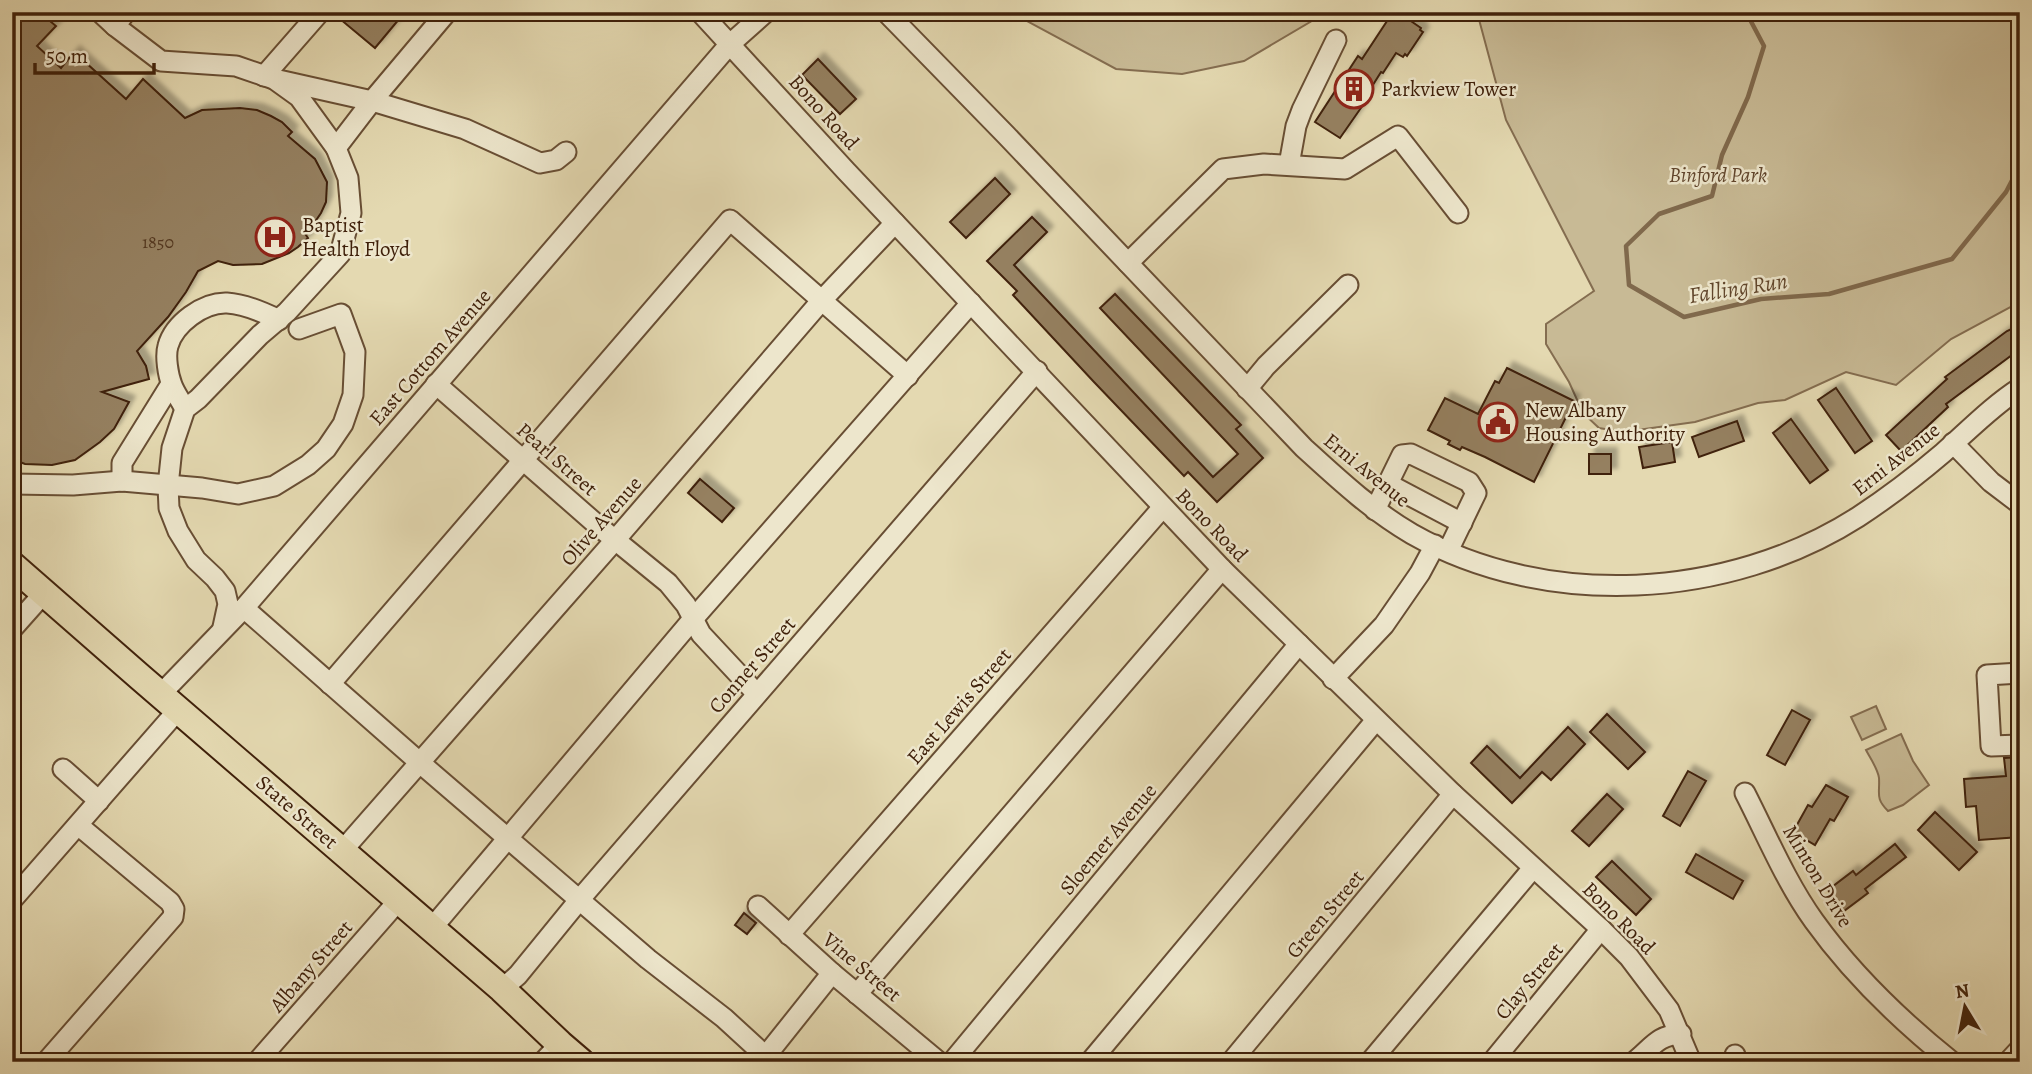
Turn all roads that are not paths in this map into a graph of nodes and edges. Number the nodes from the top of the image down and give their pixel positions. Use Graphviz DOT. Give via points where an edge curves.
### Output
graph roads {
  1 [pos="100,12"];
  2 [pos="320,12"];
  3 [pos="447,12"];
  4 [pos="700,12"];
  5 [pos="766,12"];
  6 [pos="886,12"];
  7 [pos="120,19"];
  8 [pos="1336,40"];
  9 [pos="729,45"];
  10 [pos="269,78"];
  11 [pos="372,101"];
  12 [pos="336,148"];
  13 [pos="566,152"];
  14 [pos="1289,165"];
  15 [pos="1458,213"];
  16 [pos="895,223"];
  17 [pos="1128,264"];
  18 [pos="1348,285"];
  19 [pos="822,300"];
  20 [pos="971,303"];
  21 [pos="279,320"];
  22 [pos="299,329"];
  23 [pos="1037,371"];
  24 [pos="908,376"];
  25 [pos="171,384"];
  26 [pos="436,384"];
  27 [pos="2020,387"];
  28 [pos="1247,389"];
  29 [pos="185,409"];
  30 [pos="1954,443"];
  31 [pos="523,460"];
  32 [pos="122,481"];
  33 [pos="12,484"];
  34 [pos="1388,484"];
  35 [pos="168,486"];
  36 [pos="2020,504"];
  37 [pos="1163,507"];
  38 [pos="1375,510"];
  39 [pos="1462,523"];
  40 [pos="616,539"];
  41 [pos="1442,548"];
  42 [pos="12,565"];
  43 [pos="1222,569"];
  44 [pos="44,593"];
  45 [pos="244,608"];
  46 [pos="693,619"];
  47 [pos="223,627"];
  48 [pos="12,629"];
  49 [pos="1300,645"];
  50 [pos="2020,673"];
  51 [pos="1333,678"];
  52 [pos="330,684"];
  53 [pos="757,694"];
  54 [pos="169,702"];
  55 [pos="1376,720"];
  56 [pos="2020,745"];
  57 [pos="419,762"];
  58 [pos="64,769"];
  59 [pos="1745,793"];
  60 [pos="1453,794"];
  61 [pos="99,801"];
  62 [pos="78,825"];
  63 [pos="508,838"];
  64 [pos="342,851"];
  65 [pos="1534,868"];
  66 [pos="580,899"];
  67 [pos="12,900"];
  68 [pos="399,900"];
  69 [pos="758,906"];
  70 [pos="432,928"];
  71 [pos="1601,929"];
  72 [pos="789,935"];
  73 [pos="832,973"];
  74 [pos="502,989"];
  75 [pos="857,994"];
  76 [pos="1681,1034"];
  77 [pos="2020,1049"];
  78 [pos="551,1053"];
  79 [pos="766,1060"];
  80 [pos="1639,1060"];
  81 [pos="46,1062"];
  82 [pos="257,1062"];
  83 [pos="581,1062"];
  84 [pos="939,1062"];
  85 [pos="952,1062"];
  86 [pos="1090,1062"];
  87 [pos="1231,1062"];
  88 [pos="1370,1062"];
  89 [pos="1492,1062"];
  90 [pos="1691,1062"];
  91 [pos="1952,1062"];
  92 [pos="2008,1062"];
  1 -- 7 [label="street"];
  2 -- 10 [label="street"];
  3 -- 11 [label="street"];
  4 -- 9 [label="street, Bono Road"];
  5 -- 9 [label="street"];
  6 -- 17 [label="street, Erni Avenue"];
  7 -- 10 [label="street" via="161,61 236,66"];
  8 -- 14 [label="street" via="1302,110"];
  9 -- 16 [label="street, Bono Road"];
  9 -- 26 [label="street, East Cottom Avenue"];
  10 -- 11 [label="street"];
  10 -- 12 [label="street" via="299,97"];
  11 -- 12 [label="street"];
  11 -- 13 [label="street" via="465,129 540,163"];
  12 -- 21 [label="street" via="348,178 351,213 340,254"];
  14 -- 15 [label="street" via="1345,169 1398,136"];
  14 -- 17 [label="street" via="1223,169"];
  16 -- 19 [label="street, Olive Avenue"];
  16 -- 20 [label="street, Bono Road"];
  17 -- 28 [label="street, Erni Avenue"];
  18 -- 28 [label="street"];
  19 -- 24 [label="street"];
  19 -- 31 [label="street" via="730,220"];
  19 -- 40 [label="street, Olive Avenue"];
  20 -- 23 [label="street, Bono Road"];
  20 -- 24 [label="street"];
  21 -- 25 [label="street" via="257,309 226,303 208,306 175,331 167,348"];
  21 -- 29 [label="street"];
  22 -- 35 [label="street" via="341,314 355,352 353,395 326,449 274,486 238,494"];
  23 -- 37 [label="street, Bono Road"];
  23 -- 53 [label="street, Conner Street"];
  24 -- 46 [label="street"];
  25 -- 29 [label="street"];
  25 -- 32 [label="street" via="122,463"];
  26 -- 31 [label="street, Pearl Street"];
  26 -- 45 [label="street, East Cottom Avenue"];
  27 -- 30 [label="street, Erni Avenue"];
  28 -- 38 [label="street, Erni Avenue" via="1323,466"];
  29 -- 35 [label="street" via="172,448"];
  30 -- 36 [label="street" via="1991,482"];
  30 -- 41 [label="street, Erni Avenue" via="1903,485 1827,535 1759,563 1706,576 1653,584 1545,581 1486,566"];
  31 -- 40 [label="street, Pearl Street"];
  31 -- 52 [label="street"];
  32 -- 33 [label="street"];
  32 -- 35 [label="street"];
  34 -- 38 [label="street"];
  34 -- 39 [label="street"];
  34 -- 39 [label="street" via="1402,455 1411,454 1469,482 1476,492"];
  35 -- 47 [label="street" via="169,508 178,531 196,560 226,591"];
  37 -- 43 [label="street, Bono Road"];
  37 -- 72 [label="street, East Lewis Street"];
  38 -- 41 [label="street, Erni Avenue"];
  39 -- 41 [label="street"];
  40 -- 46 [label="street, Pearl Street" via="668,583"];
  40 -- 57 [label="street, Olive Avenue"];
  41 -- 51 [label="street" via="1384,625"];
  42 -- 44 [label="main road, State Street"];
  43 -- 49 [label="street, Bono Road"];
  43 -- 75 [label="street"];
  44 -- 48 [label="street"];
  44 -- 54 [label="main road, State Street"];
  45 -- 47 [label="street, East Cottom Avenue"];
  45 -- 52 [label="street"];
  46 -- 53 [label="street, Pearl Street" via="701,634"];
  46 -- 63 [label="street"];
  47 -- 54 [label="street, East Cottom Avenue"];
  49 -- 51 [label="street, Bono Road"];
  49 -- 85 [label="street, Sloemer Avenue"];
  50 -- 56 [label="street" via="1987,675 1991,746"];
  51 -- 55 [label="street, Bono Road"];
  52 -- 57 [label="street"];
  53 -- 66 [label="street, Conner Street"];
  54 -- 61 [label="street, East Cottom Avenue"];
  54 -- 64 [label="main road, State Street"];
  55 -- 60 [label="street, Bono Road"];
  55 -- 86 [label="street"];
  57 -- 63 [label="street"];
  57 -- 64 [label="street, Olive Avenue"];
  58 -- 61 [label="street"];
  59 -- 91 [label="street, Minton Drive" via="1812,919 1840,956"];
  60 -- 65 [label="street, Bono Road"];
  60 -- 87 [label="street, Green Street"];
  61 -- 62 [label="street, East Cottom Avenue"];
  62 -- 67 [label="street, East Cottom Avenue"];
  62 -- 81 [label="street" via="170,902 173,917"];
  63 -- 66 [label="street"];
  63 -- 70 [label="street"];
  64 -- 68 [label="main road, State Street"];
  65 -- 71 [label="street, Bono Road"];
  65 -- 88 [label="street"];
  66 -- 74 [label="street, Conner Street"];
  66 -- 79 [label="street" via="724,1018"];
  68 -- 70 [label="main road, State Street"];
  68 -- 82 [label="street, Albany Street"];
  69 -- 72 [label="street, Vine Street"];
  70 -- 74 [label="main road, State Street"];
  71 -- 76 [label="street, Bono Road" via="1662,999"];
  71 -- 89 [label="street, Clay Street"];
  72 -- 73 [label="street, Vine Street"];
  73 -- 75 [label="street, Vine Street"];
  73 -- 79 [label="street"];
  74 -- 78 [label="main road, State Street"];
  75 -- 84 [label="street, Vine Street"];
  76 -- 80 [label="street" via="1668,1034"];
  76 -- 90 [label="street, Bono Road"];
  77 -- 92 [label="street"];
  78 -- 83 [label="main road, State Street"];
}
